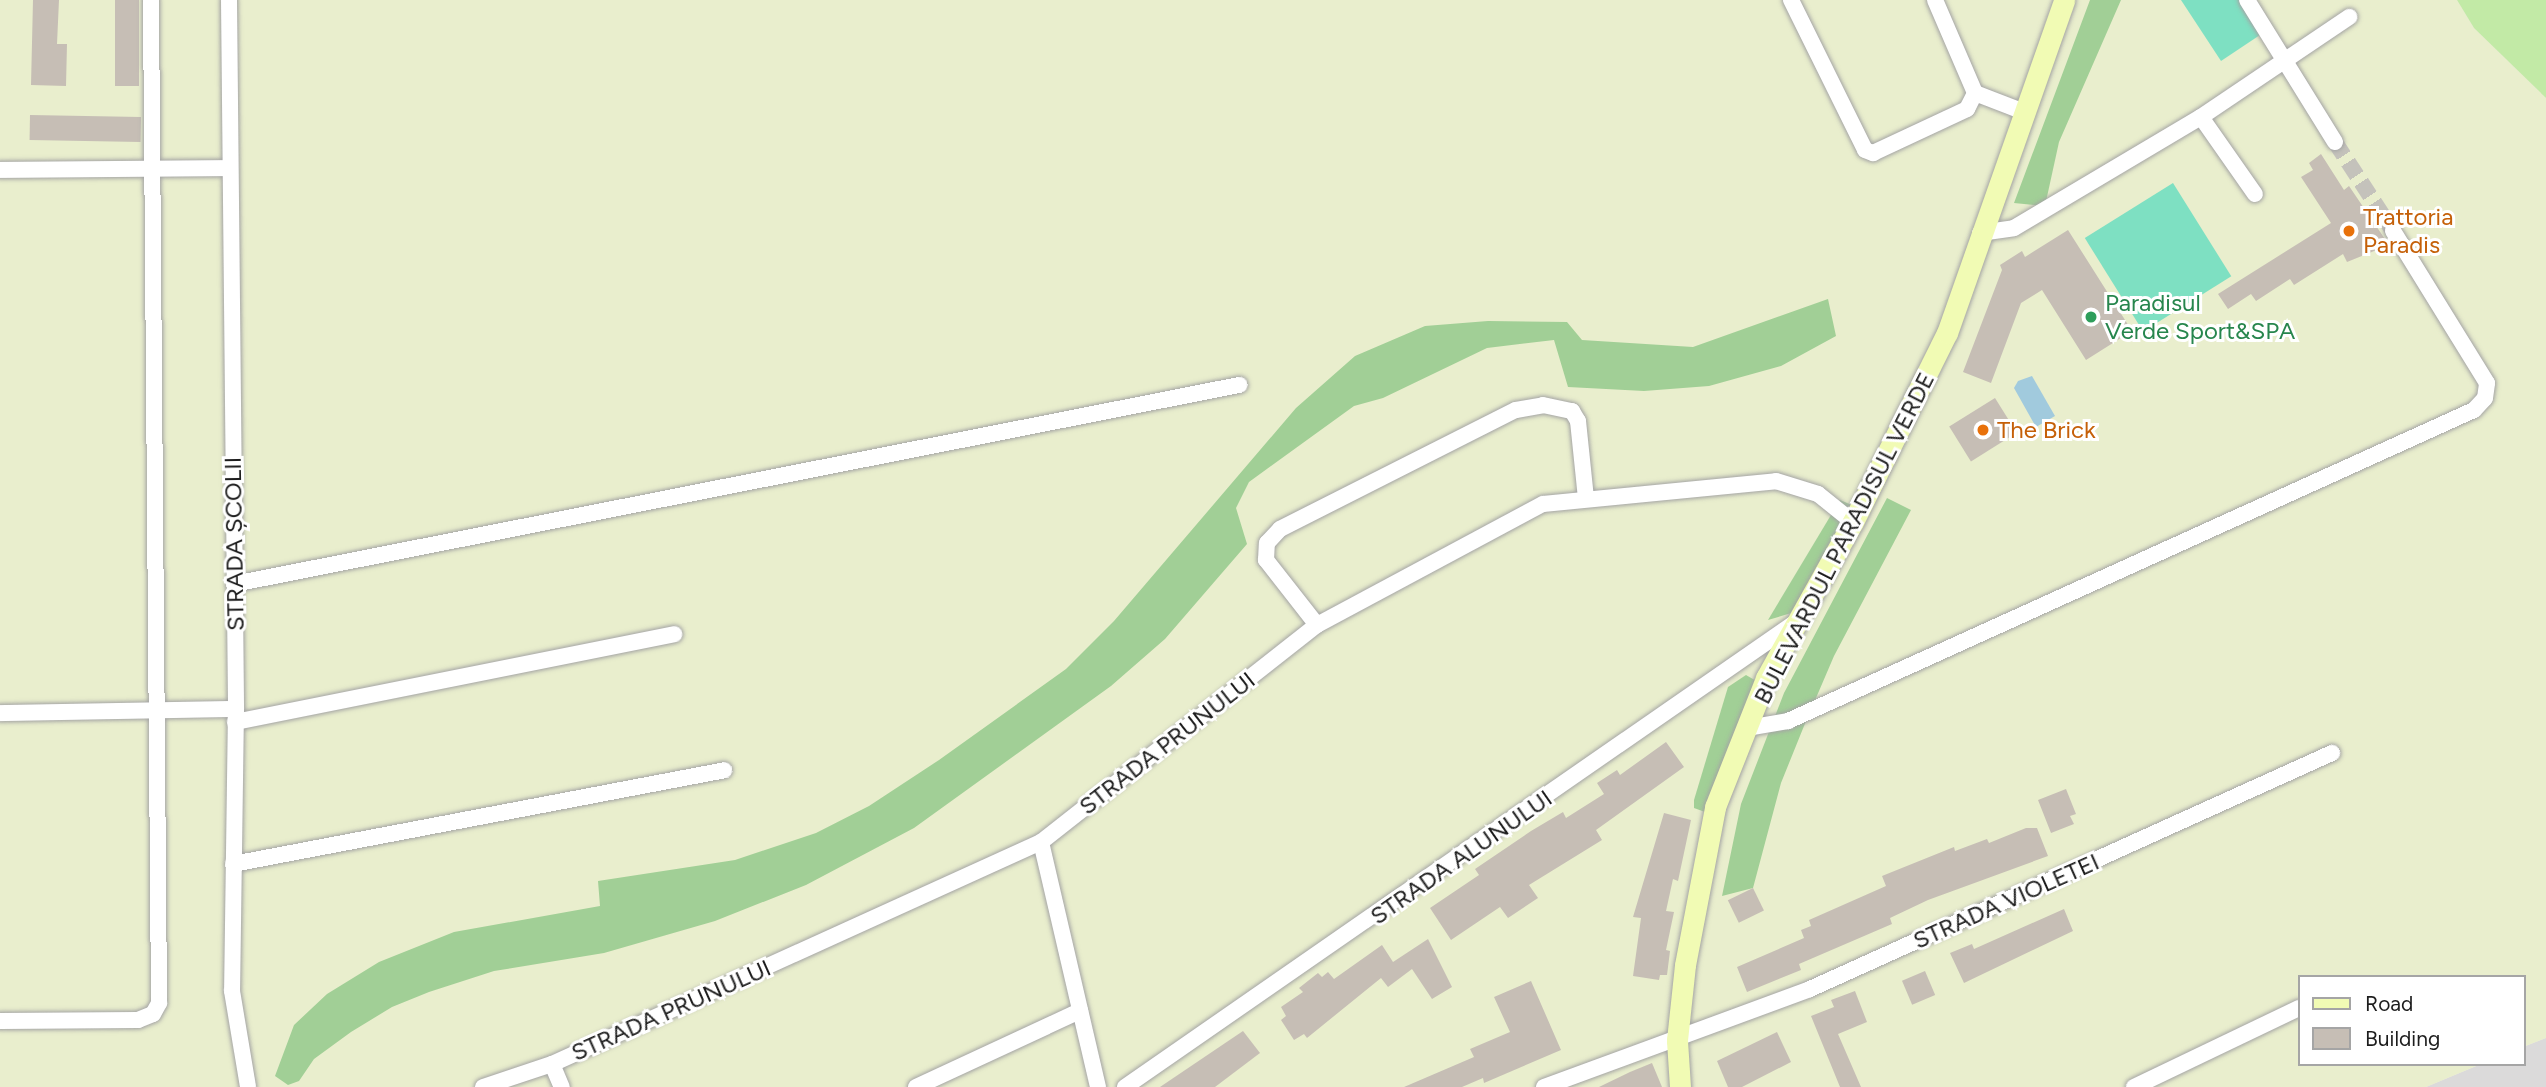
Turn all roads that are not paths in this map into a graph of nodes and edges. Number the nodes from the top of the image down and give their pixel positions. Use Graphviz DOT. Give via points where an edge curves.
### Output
graph roads {
  1 [pos="151,0"];
  2 [pos="229,0"];
  3 [pos="1791,0"];
  4 [pos="1935,0"];
  5 [pos="2064,0"];
  6 [pos="2246,0"];
  7 [pos="2349,17"];
  8 [pos="2284,60"];
  9 [pos="1975,93"];
  10 [pos="2022,111"];
  11 [pos="2201,117"];
  12 [pos="2335,142"];
  13 [pos="229,167"];
  14 [pos="151,169"];
  15 [pos="0,170"];
  16 [pos="2255,194"];
  17 [pos="2393,232"];
  18 [pos="1980,233"];
  19 [pos="1239,385"];
  20 [pos="1586,498"];
  21 [pos="1853,522"];
  22 [pos="234,584"];
  23 [pos="1795,623"];
  24 [pos="1317,625"];
  25 [pos="674,634"];
  26 [pos="156,710"];
  27 [pos="0,713"];
  28 [pos="235,715"];
  29 [pos="1747,728"];
  30 [pos="2332,753"];
  31 [pos="724,770"];
  32 [pos="1041,842"];
  33 [pos="233,864"];
  34 [pos="2298,1008"];
  35 [pos="1080,1012"];
  36 [pos="0,1021"];
  37 [pos="1677,1040"];
  38 [pos="552,1064"];
  39 [pos="248,1087"];
  40 [pos="483,1087"];
  41 [pos="562,1087"];
  42 [pos="915,1087"];
  43 [pos="1098,1087"];
  44 [pos="1125,1087"];
  45 [pos="1544,1087"];
  46 [pos="1679,1087"];
  47 [pos="2134,1087"];
  1 -- 14 [label="street"];
  2 -- 13 [label="street, STRADA ȘCOLII"];
  3 -- 9 [label="street" via="1865,150 1872,153 1967,109"];
  4 -- 9 [label="street"];
  5 -- 10 [label="street, BULEVARDUL PARADISUL VERDE"];
  6 -- 8 [label="street"];
  7 -- 8 [label="street"];
  8 -- 11 [label="street"];
  8 -- 12 [label="street"];
  9 -- 10 [label="street"];
  10 -- 18 [label="street, BULEVARDUL PARADISUL VERDE"];
  11 -- 16 [label="street"];
  11 -- 18 [label="street" via="2014,228"];
  13 -- 14 [label="street"];
  13 -- 22 [label="street, STRADA ȘCOLII"];
  14 -- 15 [label="street"];
  14 -- 26 [label="street"];
  17 -- 29 [label="street" via="2487,383 2485,398 2474,410 1788,721"];
  18 -- 21 [label="street, BULEVARDUL PARADISUL VERDE" via="1923,388"];
  19 -- 22 [label="street"];
  20 -- 21 [label="street, STRADA PRUNULUI" via="1776,481 1818,494"];
  20 -- 24 [label="street, STRADA PRUNULUI" via="1543,504"];
  20 -- 24 [label="street" via="1578,421 1572,411 1543,405 1516,410 1280,529 1267,543 1266,560"];
  21 -- 23 [label="street, BULEVARDUL PARADISUL VERDE"];
  22 -- 28 [label="street, STRADA ȘCOLII"];
  23 -- 29 [label="street, BULEVARDUL PARADISUL VERDE" via="1766,678"];
  23 -- 44 [label="street, STRADA ALUNULUI"];
  24 -- 32 [label="street, STRADA PRUNULUI"];
  25 -- 28 [label="street"];
  26 -- 27 [label="street"];
  26 -- 28 [label="street"];
  26 -- 36 [label="street" via="159,1003 153,1014 138,1020"];
  28 -- 33 [label="street, STRADA ȘCOLII"];
  29 -- 37 [label="street, BULEVARDUL PARADISUL VERDE" via="1715,807 1689,939"];
  30 -- 37 [label="street, STRADA VIOLETEI" via="1810,989"];
  31 -- 33 [label="street"];
  32 -- 35 [label="street"];
  32 -- 38 [label="street, STRADA PRUNULUI"];
  33 -- 39 [label="street, STRADA ȘCOLII" via="232,1010"];
  34 -- 47 [label="street"];
  35 -- 42 [label="street"];
  35 -- 43 [label="street"];
  37 -- 45 [label="street, STRADA VIOLETEI" via="1650,1045"];
  37 -- 46 [label="street, BULEVARDUL PARADISUL VERDE"];
  38 -- 40 [label="street, STRADA PRUNULUI"];
  38 -- 41 [label="street"];
}
